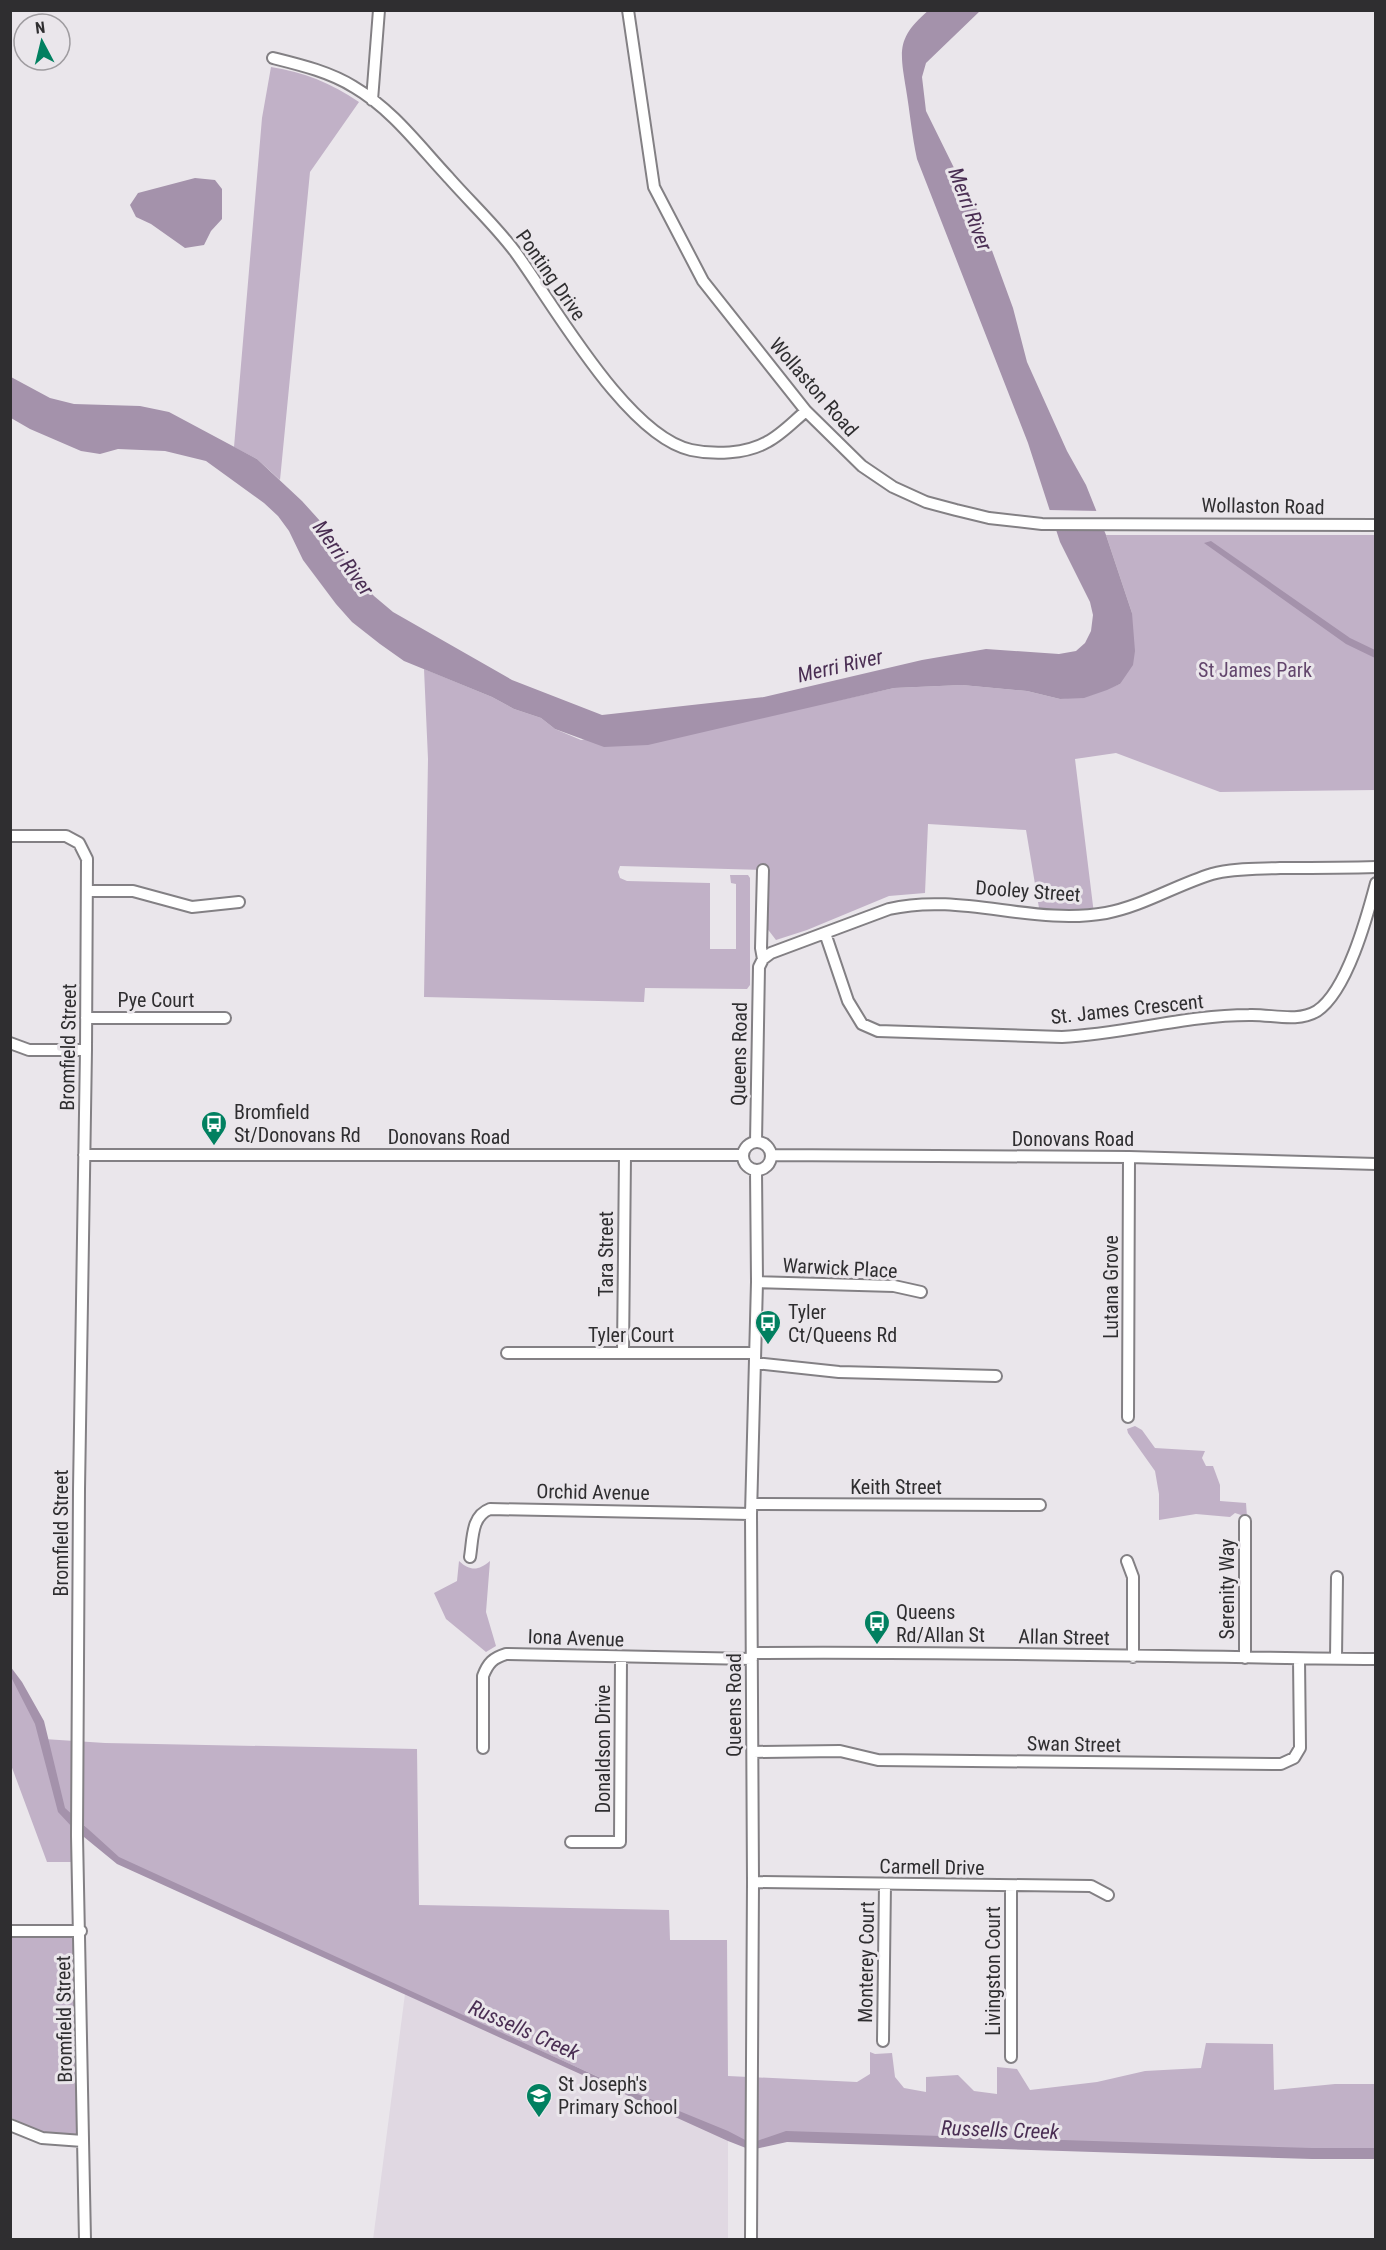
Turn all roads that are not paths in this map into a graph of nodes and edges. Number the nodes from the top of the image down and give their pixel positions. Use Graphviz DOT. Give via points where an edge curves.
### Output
graph roads {
  1 [pos="379,10"];
  2 [pos="628,10"];
  3 [pos="273,58"];
  4 [pos="372,100"];
  5 [pos="806,411"];
  6 [pos="1376,525"];
  7 [pos="10,836"];
  8 [pos="1376,867"];
  9 [pos="763,870"];
  10 [pos="1376,883"];
  11 [pos="87,891"];
  12 [pos="239,902"];
  13 [pos="825,933"];
  14 [pos="761,963"];
  15 [pos="86,1018"];
  16 [pos="225,1018"];
  17 [pos="10,1043"];
  18 [pos="86,1050"];
  19 [pos="756,1142"];
  20 [pos="84,1155"];
  21 [pos="742,1155"];
  22 [pos="771,1155"];
  23 [pos="625,1156"];
  24 [pos="1129,1157"];
  25 [pos="1376,1164"];
  26 [pos="756,1170"];
  27 [pos="757,1282"];
  28 [pos="921,1292"];
  29 [pos="623,1352"];
  30 [pos="507,1353"];
  31 [pos="755,1358"];
  32 [pos="996,1376"];
  33 [pos="1128,1417"];
  34 [pos="1040,1505"];
  35 [pos="752,1509"];
  36 [pos="1257,1518"];
  37 [pos="470,1557"];
  38 [pos="1127,1560"];
  39 [pos="1337,1577"];
  40 [pos="752,1656"];
  41 [pos="621,1657"];
  42 [pos="1133,1657"];
  43 [pos="1245,1658"];
  44 [pos="1336,1658"];
  45 [pos="1299,1659"];
  46 [pos="1376,1659"];
  47 [pos="483,1748"];
  48 [pos="753,1752"];
  49 [pos="571,1842"];
  50 [pos="753,1881"];
  51 [pos="885,1884"];
  52 [pos="1011,1886"];
  53 [pos="1108,1895"];
  54 [pos="10,1930"];
  55 [pos="81,1931"];
  56 [pos="883,2041"];
  57 [pos="1011,2057"];
  58 [pos="10,2125"];
  59 [pos="83,2141"];
  60 [pos="85,2240"];
  61 [pos="751,2240"];
  1 -- 4 [label="street"];
  2 -- 5 [label="street, Wollaston Road" via="654,187 703,281"];
  3 -- 4 [label="street, Ponting Drive" via="329,75"];
  4 -- 5 [label="street, Ponting Drive" via="403,127 515,251 592,364 664,439 690,450 739,452 767,442"];
  5 -- 6 [label="street, Wollaston Road" via="862,466 893,488 926,502 989,518 1042,524"];
  7 -- 11 [label="street, Bromfield Street" via="66,836 79,843 87,859"];
  8 -- 13 [label="street, Dooley Street" via="1255,869 1214,874 1106,913 1058,916 952,903 909,904"];
  9 -- 14 [label="street, Queens Road"];
  10 -- 13 [label="street, St. James Crescent" via="1362,936 1330,999 1316,1011 1298,1017 1192,1019 1062,1037 878,1031 862,1024 852,1009"];
  11 -- 12 [label="street" via="133,891 192,907"];
  11 -- 15 [label="street, Bromfield Street"];
  13 -- 14 [label="street, Dooley Street" via="771,953"];
  14 -- 19 [label="street, Queens Road"];
  15 -- 16 [label="street, Pye Court"];
  15 -- 18 [label="street, Bromfield Street"];
  17 -- 18 [label="street" via="29,1050"];
  18 -- 20 [label="street, Bromfield Street"];
  19 -- 21 [label="street" via="748,1145"];
  19 -- 22 [label="street" via="766,1145"];
  20 -- 23 [label="street, Donovans Road"];
  20 -- 55 [label="street, Bromfield Street" via="77,1836"];
  21 -- 23 [label="street, Donovans Road"];
  21 -- 26 [label="street" via="746,1166"];
  22 -- 24 [label="street, Donovans Road"];
  22 -- 26 [label="street" via="768,1165"];
  23 -- 29 [label="street, Tara Street"];
  24 -- 25 [label="street, Donovans Road"];
  24 -- 33 [label="street, Lutana Grove"];
  26 -- 27 [label="street, Queens Road"];
  27 -- 28 [label="street, Warwick Place" via="894,1286"];
  27 -- 31 [label="street, Queens Road"];
  29 -- 30 [label="street, Tyler Court"];
  29 -- 31 [label="street, Tyler Court"];
  31 -- 32 [label="street, Tyler Court" via="839,1372"];
  31 -- 35 [label="street, Queens Road"];
  34 -- 35 [label="street, Keith Street"];
  35 -- 37 [label="street, Orchid Avenue" via="490,1509 481,1512 476,1522"];
  35 -- 40 [label="street, Queens Road"];
  36 -- 43 [label="street, Serenity Way" via="1243,1520"];
  38 -- 42 [label="street" via="1133,1577"];
  39 -- 44 [label="street"];
  40 -- 41 [label="street, Iona Avenue"];
  40 -- 42 [label="street, Allan Street" via="905,1652"];
  40 -- 48 [label="street, Queens Road"];
  41 -- 47 [label="street, Iona Avenue" via="506,1653 495,1657 483,1676"];
  41 -- 49 [label="street, Donaldson Drive" via="620,1842"];
  42 -- 43 [label="street, Allan Street"];
  43 -- 45 [label="street, Allan Street"];
  44 -- 45 [label="street, Allan Street"];
  44 -- 46 [label="street, Allan Street"];
  45 -- 48 [label="street, Swan Street" via="1300,1748 1294,1758 1281,1764 878,1760 840,1751"];
  48 -- 50 [label="street, Queens Road"];
  50 -- 51 [label="street, Carmell Drive"];
  50 -- 61 [label="street, Queens Road"];
  51 -- 52 [label="street, Carmell Drive"];
  51 -- 56 [label="street, Monterey Court"];
  52 -- 53 [label="street, Carmell Drive" via="1091,1886"];
  52 -- 57 [label="street, Livingston Court"];
  54 -- 55 [label="street"];
  55 -- 59 [label="street, Bromfield Street"];
  58 -- 59 [label="street" via="42,2138"];
  59 -- 60 [label="street, Bromfield Street"];
}
